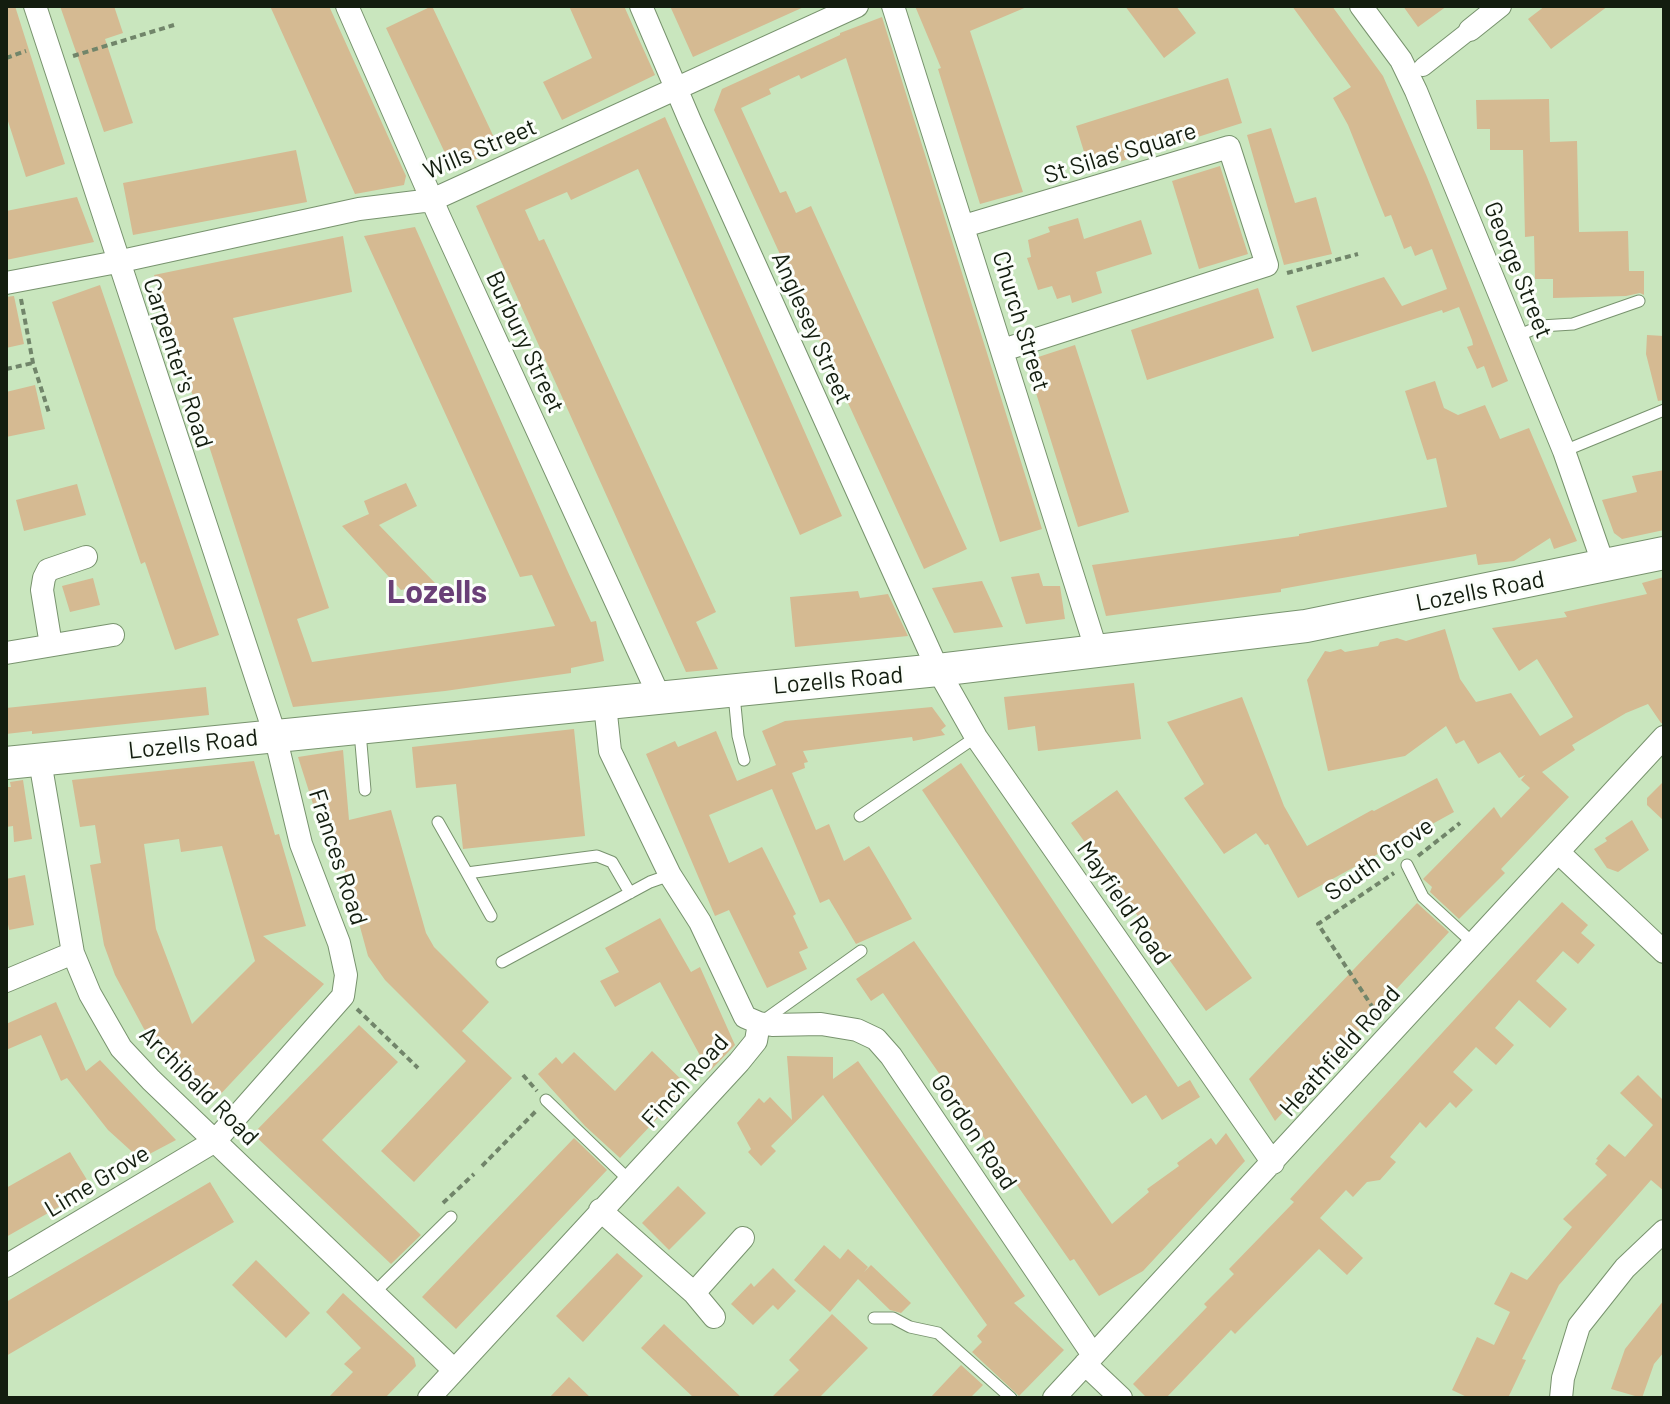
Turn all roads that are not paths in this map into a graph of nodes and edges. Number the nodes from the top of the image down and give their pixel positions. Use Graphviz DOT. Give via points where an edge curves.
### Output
graph roads {
  1 [pos="35,6"];
  2 [pos="347,6"];
  3 [pos="641,6"];
  4 [pos="857,6"];
  5 [pos="893,6"];
  6 [pos="1361,6"];
  7 [pos="1500,6"];
  8 [pos="1470,30"];
  9 [pos="1423,67"];
  10 [pos="676,90"];
  11 [pos="432,200"];
  12 [pos="964,226"];
  13 [pos="117,262"];
  14 [pos="13,290"];
  15 [pos="1639,301"];
  16 [pos="1517,336"];
  17 [pos="1003,350"];
  18 [pos="1664,410"];
  19 [pos="1564,451"];
  20 [pos="1664,553"];
  21 [pos="86,557"];
  22 [pos="1604,566"];
  23 [pos="113,635"];
  24 [pos="51,645"];
  25 [pos="1097,652"];
  26 [pos="6,653"];
  27 [pos="938,670"];
  28 [pos="734,690"];
  29 [pos="660,698"];
  30 [pos="605,705"];
  31 [pos="360,727"];
  32 [pos="275,735"];
  33 [pos="976,737"];
  34 [pos="1664,737"];
  35 [pos="744,760"];
  36 [pos="40,761"];
  37 [pos="6,763"];
  38 [pos="365,790"];
  39 [pos="860,816"];
  40 [pos="438,822"];
  41 [pos="1558,852"];
  42 [pos="1407,865"];
  43 [pos="467,873"];
  44 [pos="670,875"];
  45 [pos="630,893"];
  46 [pos="491,916"];
  47 [pos="1474,944"];
  48 [pos="861,951"];
  49 [pos="1664,952"];
  50 [pos="73,953"];
  51 [pos="502,962"];
  52 [pos="6,981"];
  53 [pos="759,1023"];
  54 [pos="546,1100"];
  55 [pos="215,1141"];
  56 [pos="1273,1163"];
  57 [pos="629,1180"];
  58 [pos="600,1210"];
  59 [pos="451,1217"];
  60 [pos="1664,1231"];
  61 [pos="743,1238"];
  62 [pos="6,1266"];
  63 [pos="375,1292"];
  64 [pos="694,1293"];
  65 [pos="714,1317"];
  66 [pos="874,1318"];
  67 [pos="1089,1360"];
  68 [pos="454,1370"];
  69 [pos="429,1398"];
  70 [pos="1011,1398"];
  71 [pos="1054,1398"];
  72 [pos="1121,1398"];
  73 [pos="1561,1398"];
  1 -- 13 [label="street, Carpenter's Road"];
  2 -- 11 [label="street, Burbury Street"];
  3 -- 10 [label="street, Anglesey Street"];
  4 -- 10 [label="street, Wills Street"];
  5 -- 12 [label="street, Church Street"];
  6 -- 16 [label="street, George Street" via="1401,60 1416,91"];
  7 -- 8 [label="street"];
  8 -- 9 [label="street"];
  10 -- 11 [label="street, Wills Street"];
  10 -- 27 [label="street, Anglesey Street"];
  11 -- 13 [label="street, Wills Street" via="359,209"];
  11 -- 29 [label="street, Burbury Street"];
  12 -- 17 [label="street, Church Street"];
  12 -- 17 [label="street, St Silas' Square" via="1229,147 1267,265"];
  13 -- 14 [label="street, Wills Street"];
  13 -- 32 [label="street, Carpenter's Road"];
  15 -- 16 [label="lane"];
  16 -- 19 [label="street, George Street"];
  17 -- 25 [label="street, Church Street"];
  18 -- 19 [label="lane"];
  19 -- 22 [label="street, George Street"];
  20 -- 22 [label="main road, Lozells Road"];
  21 -- 24 [label="street" via="48,570 44,578"];
  22 -- 25 [label="main road, Lozells Road" via="1306,626"];
  23 -- 24 [label="street"];
  24 -- 26 [label="street"];
  25 -- 27 [label="main road, Lozells Road"];
  27 -- 28 [label="main road, Lozells Road"];
  27 -- 33 [label="street, Mayfield Road"];
  28 -- 29 [label="main road, Lozells Road"];
  28 -- 35 [label="lane"];
  29 -- 30 [label="main road, Lozells Road"];
  30 -- 31 [label="main road, Lozells Road"];
  30 -- 44 [label="street, Finch Road" via="610,751"];
  31 -- 32 [label="main road, Lozells Road"];
  31 -- 38 [label="lane"];
  32 -- 36 [label="main road, Lozells Road"];
  32 -- 55 [label="street, Frances Road" via="301,844 339,943 346,975 343,996"];
  33 -- 39 [label="lane"];
  33 -- 56 [label="street, Mayfield Road"];
  34 -- 41 [label="street, Heathfield Road"];
  36 -- 37 [label="main road, Lozells Road"];
  36 -- 50 [label="street, Archibald Road"];
  40 -- 43 [label="lane"];
  41 -- 47 [label="street, Heathfield Road"];
  41 -- 49 [label="street"];
  42 -- 47 [label="lane" via="1423,897"];
  43 -- 45 [label="lane" via="597,856 612,862"];
  43 -- 46 [label="lane"];
  44 -- 45 [label="lane"];
  44 -- 53 [label="street, Finch Road" via="700,922 745,1017"];
  45 -- 51 [label="lane"];
  47 -- 56 [label="street, Heathfield Road"];
  48 -- 53 [label="lane"];
  50 -- 52 [label="street"];
  50 -- 55 [label="street, Archibald Road" via="121,1048"];
  53 -- 57 [label="street, Finch Road" via="756,1041 739,1062"];
  53 -- 67 [label="street, Gordon Road" via="821,1024 876,1039"];
  54 -- 57 [label="lane"];
  55 -- 62 [label="street, Lime Grove"];
  55 -- 63 [label="street, Archibald Road"];
  56 -- 67 [label="street, Heathfield Road"];
  57 -- 58 [label="street, Finch Road"];
  58 -- 64 [label="street"];
  58 -- 68 [label="street, Finch Road"];
  59 -- 63 [label="lane"];
  60 -- 73 [label="street" via="1625,1268 1579,1326"];
  61 -- 64 [label="street"];
  63 -- 68 [label="street, Archibald Road"];
  64 -- 65 [label="street"];
  66 -- 70 [label="lane" via="893,1318 946,1337"];
  67 -- 71 [label="street, Heathfield Road"];
  67 -- 72 [label="street, Gordon Road"];
  68 -- 69 [label="street, Finch Road"];
}
